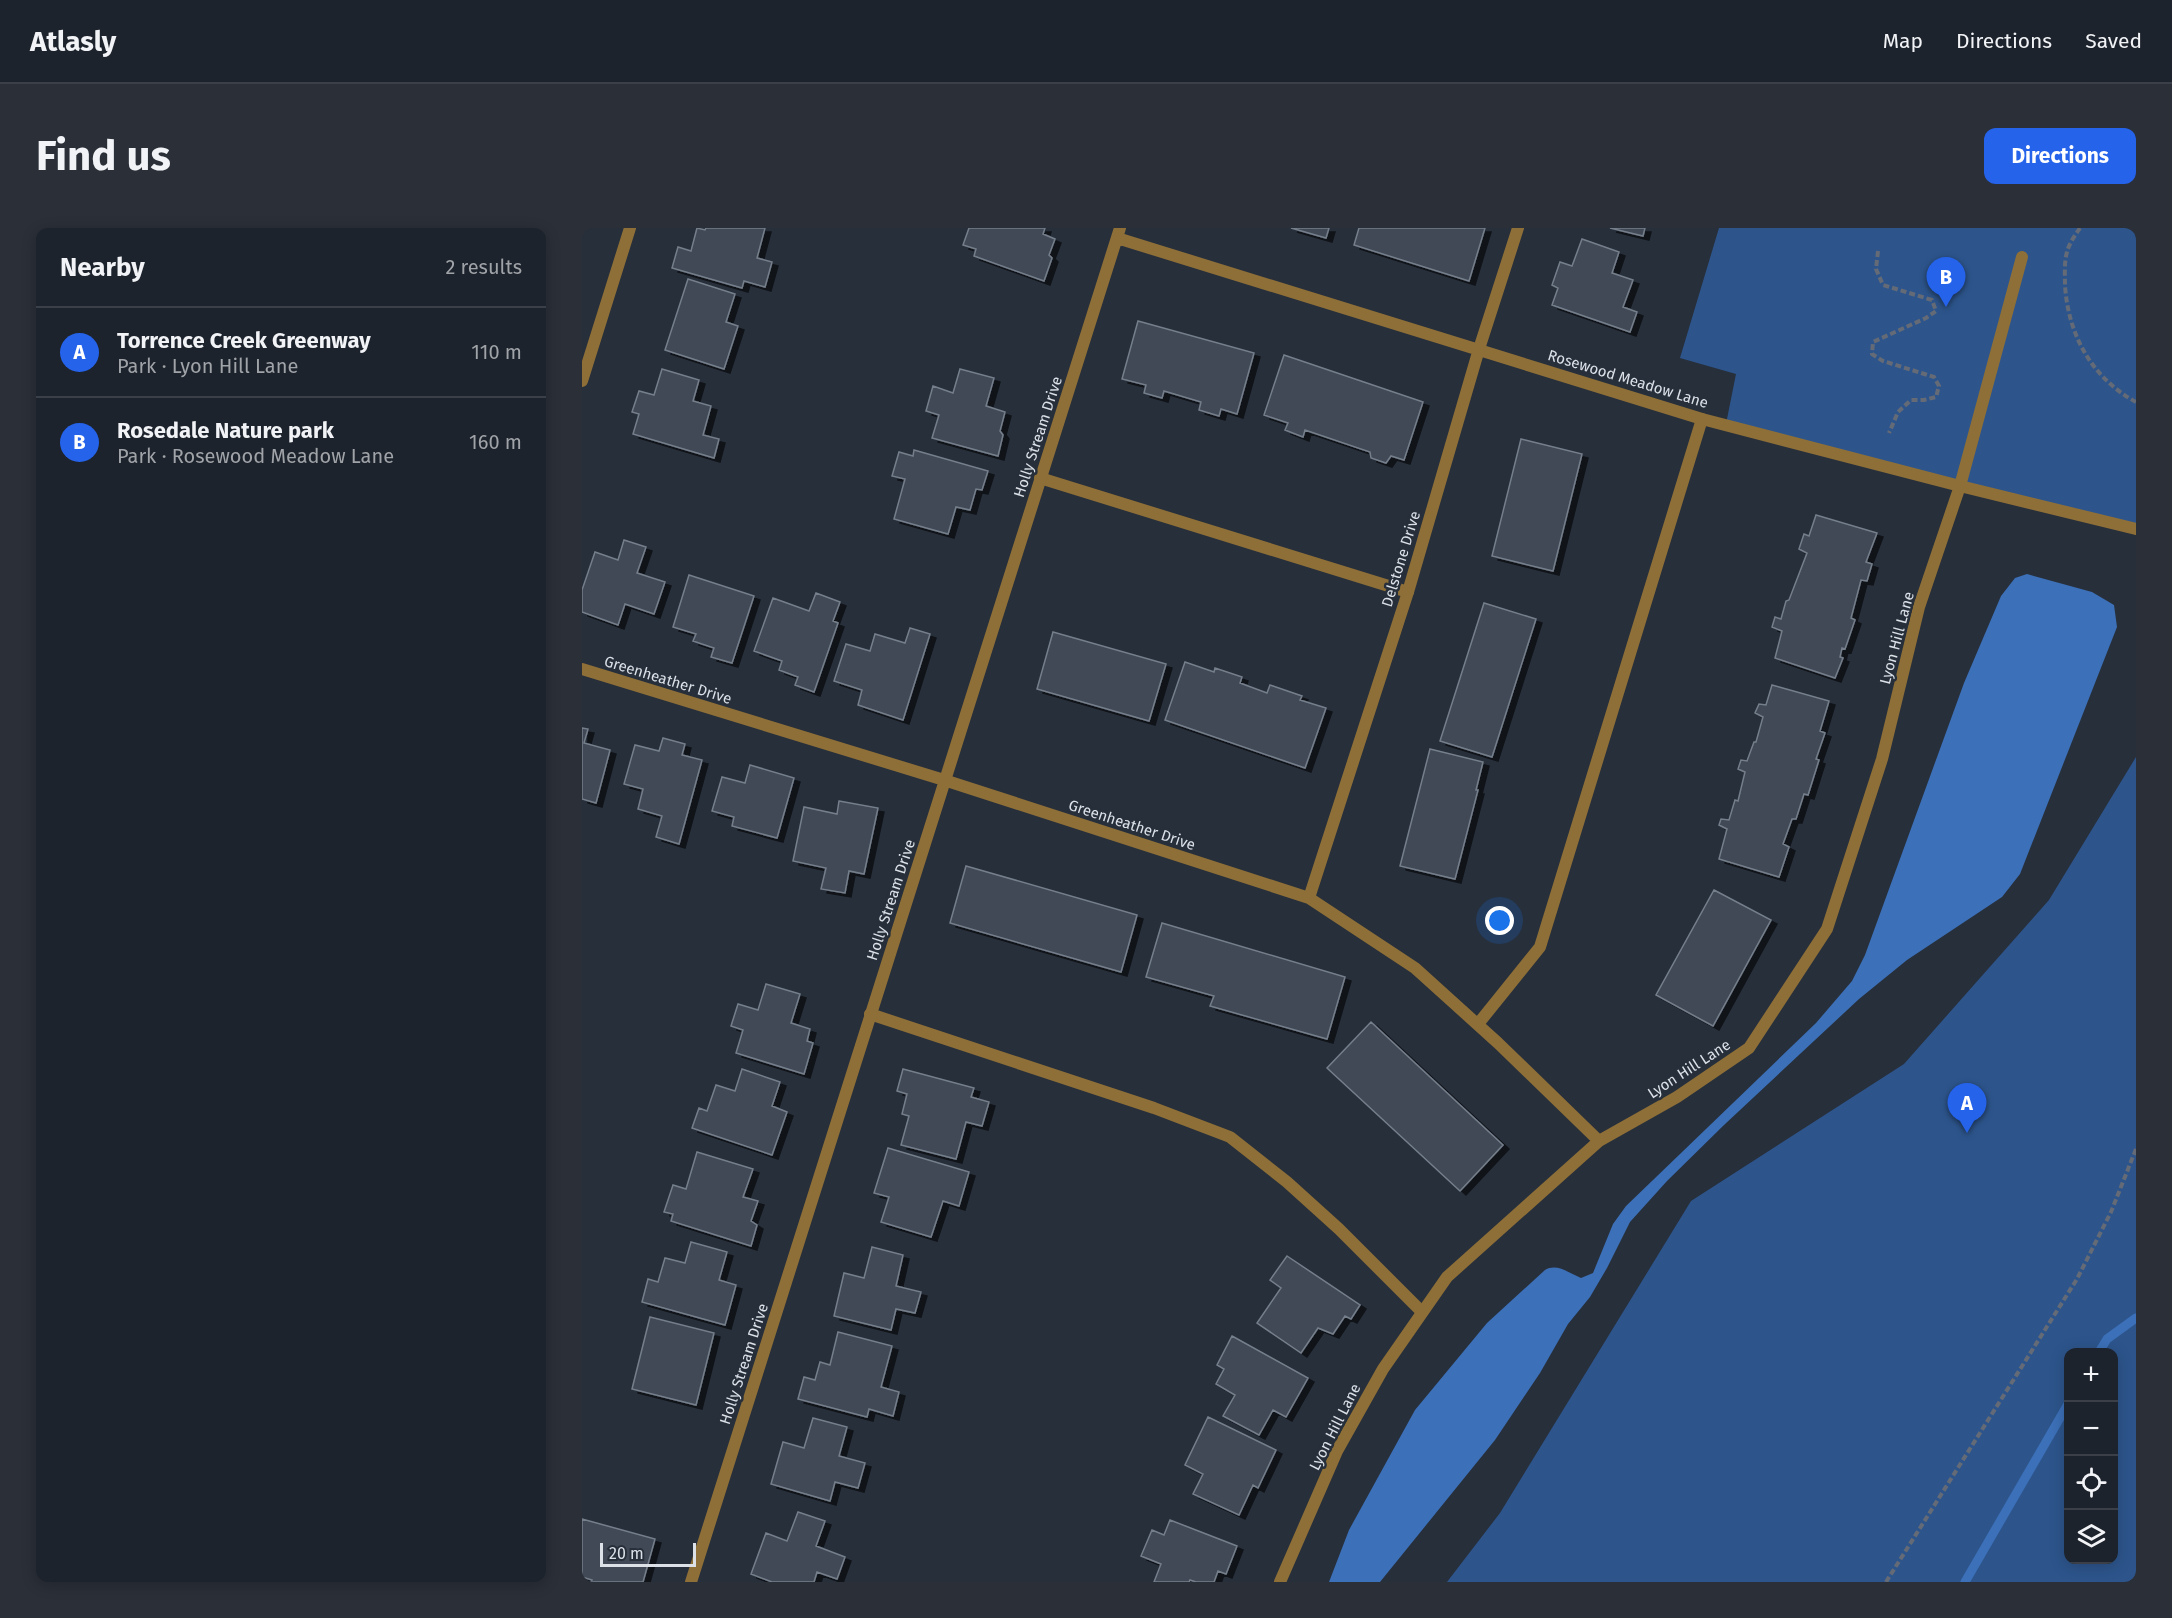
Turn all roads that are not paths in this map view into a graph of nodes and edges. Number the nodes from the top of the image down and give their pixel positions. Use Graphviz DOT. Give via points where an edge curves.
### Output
graph roads {
  1 [pos="630,228"];
  2 [pos="1518,228"];
  3 [pos="1118,233"];
  4 [pos="2022,257"];
  5 [pos="1479,349"];
  6 [pos="582,381"];
  7 [pos="1702,418"];
  8 [pos="1040,478"];
  9 [pos="1960,486"];
  10 [pos="2136,529"];
  11 [pos="1408,592"];
  12 [pos="582,669"];
  13 [pos="944,780"];
  14 [pos="1309,898"];
  15 [pos="870,1014"];
  16 [pos="1478,1024"];
  17 [pos="1599,1141"];
  18 [pos="1422,1312"];
  19 [pos="691,1582"];
  20 [pos="1280,1582"];
  1 -- 6 [label="street"];
  2 -- 5 [label="street, Delstone Drive"];
  3 -- 5 [label="street, Rosewood Meadow Lane"];
  3 -- 8 [label="street, Holly Stream Drive"];
  4 -- 9 [label="street, Lyon Hill Lane"];
  5 -- 7 [label="street, Rosewood Meadow Lane"];
  5 -- 11 [label="street, Delstone Drive"];
  7 -- 9 [label="street, Rosewood Meadow Lane"];
  7 -- 16 [label="street" via="1540,946"];
  8 -- 11 [label="street"];
  8 -- 13 [label="street, Holly Stream Drive"];
  9 -- 10 [label="street, Rosewood Meadow Lane"];
  9 -- 17 [label="street, Lyon Hill Lane" via="1919,607 1882,759 1827,929 1749,1048 1677,1097"];
  11 -- 14 [label="street, Delstone Drive"];
  12 -- 13 [label="street, Greenheather Drive"];
  13 -- 14 [label="street, Greenheather Drive"];
  13 -- 15 [label="street, Holly Stream Drive"];
  14 -- 16 [label="street, Greenheather Drive" via="1415,968"];
  15 -- 18 [label="street" via="1230,1137 1339,1229"];
  15 -- 19 [label="street, Holly Stream Drive"];
  16 -- 17 [label="street, Greenheather Drive"];
  17 -- 18 [label="street, Lyon Hill Lane" via="1447,1277"];
  18 -- 20 [label="street, Lyon Hill Lane" via="1383,1369 1336,1451"];
}
